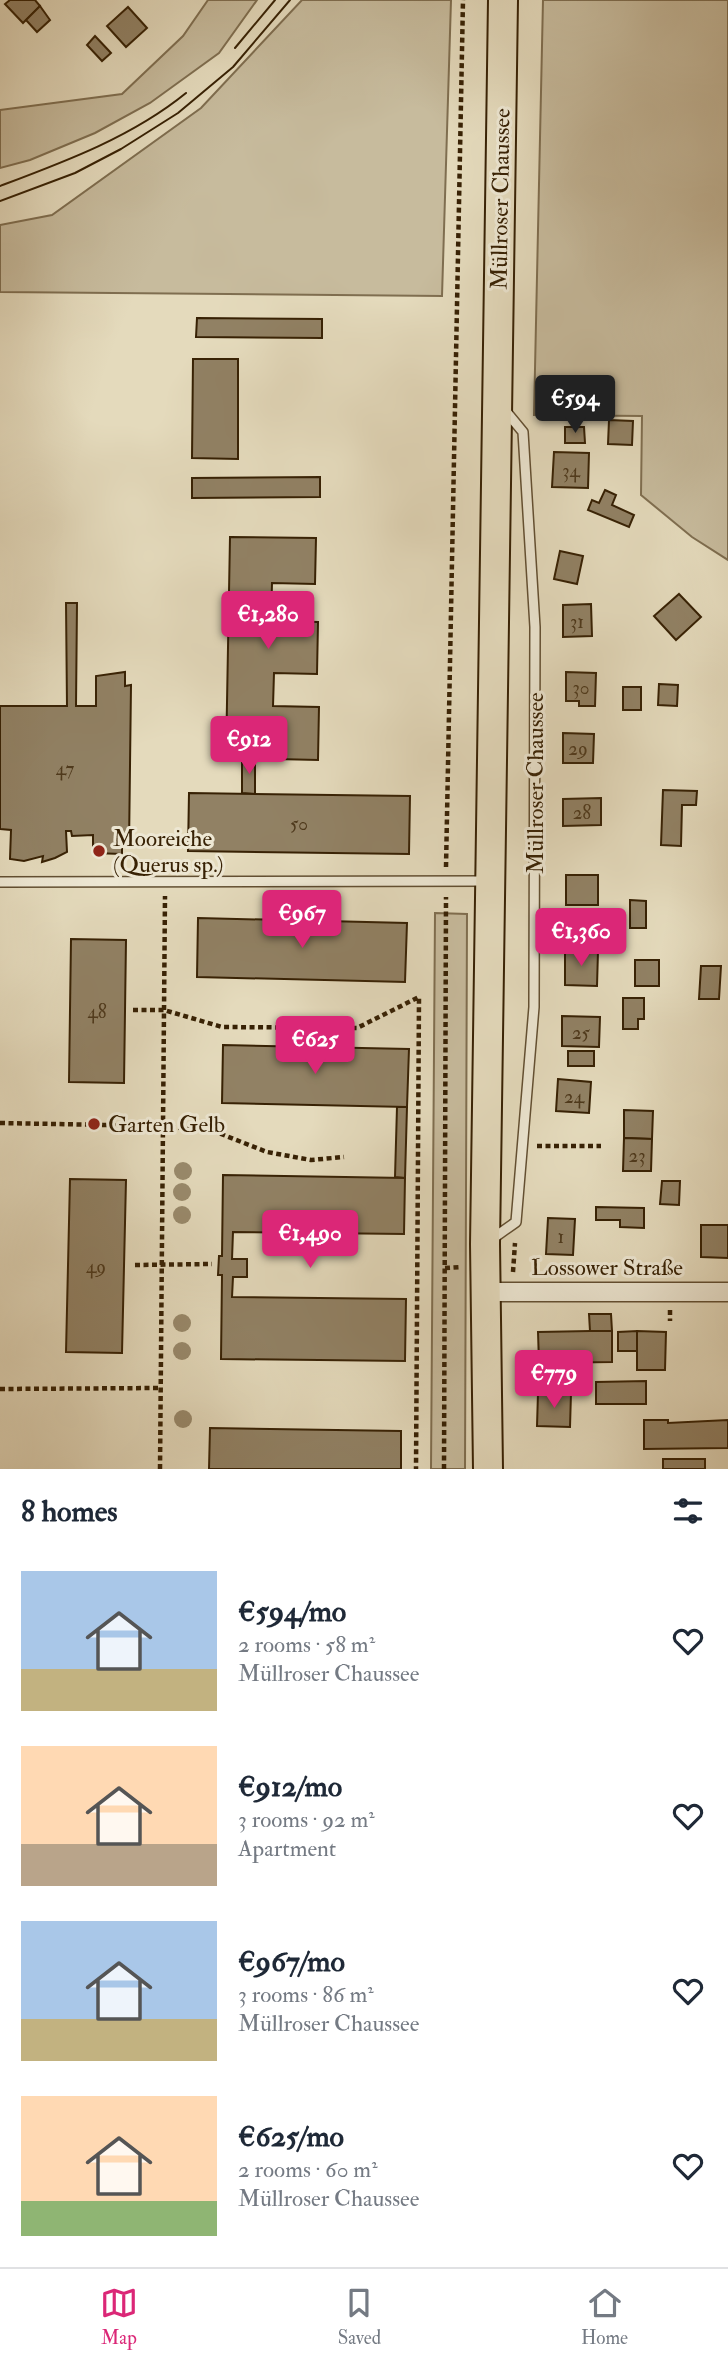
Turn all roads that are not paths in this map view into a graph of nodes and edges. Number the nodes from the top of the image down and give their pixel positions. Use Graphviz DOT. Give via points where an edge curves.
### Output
graph roads {
  1 [pos="503,0"];
  2 [pos="496,399"];
  3 [pos="492,881"];
  4 [pos="0,882"];
  5 [pos="485,1244"];
  6 [pos="486,1292"];
  7 [pos="728,1292"];
  8 [pos="488,1469"];
  1 -- 2 [label="main road, Müllroser Chaussee"];
  2 -- 3 [label="main road, Müllroser Chaussee"];
  2 -- 5 [label="lane, Müllroser Chaussee" via="523,432 535,627 534,1007 516,1222"];
  3 -- 4 [label="lane"];
  3 -- 5 [label="main road, Müllroser Chaussee"];
  5 -- 6 [label="main road, Müllroser Chaussee"];
  6 -- 7 [label="street, Lossower Straße"];
  6 -- 8 [label="main road, Müllroser Chaussee"];
}
